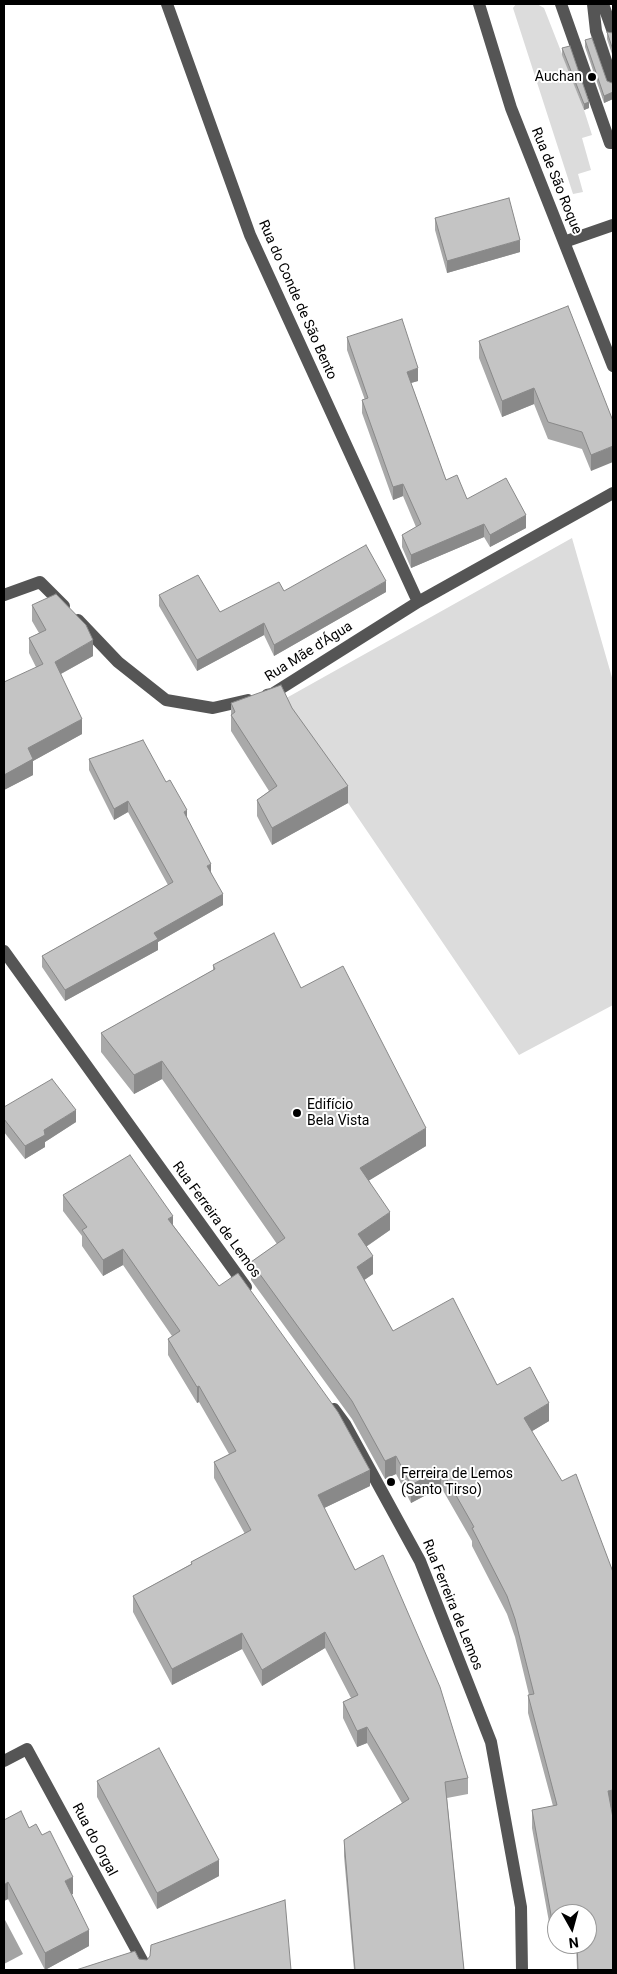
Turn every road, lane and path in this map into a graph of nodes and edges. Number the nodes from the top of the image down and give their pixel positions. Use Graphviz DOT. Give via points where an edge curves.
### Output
graph roads {
  1 [pos="168,4"];
  2 [pos="479,4"];
  3 [pos="561,4"];
  4 [pos="593,4"];
  5 [pos="603,4"];
  6 [pos="613,32"];
  7 [pos="613,82"];
  8 [pos="613,143"];
  9 [pos="613,225"];
  10 [pos="564,242"];
  11 [pos="613,366"];
  12 [pos="613,493"];
  13 [pos="4,595"];
  14 [pos="418,602"];
  15 [pos="4,951"];
  16 [pos="252,1296"];
  17 [pos="328,1400"];
  18 [pos="4,1761"];
  19 [pos="143,1970"];
  20 [pos="522,1970"];
  1 -- 14 [label="street, Rua do Conde de São Bento" via="250,235"];
  2 -- 10 [label="street, Rua de São Roque" via="511,108"];
  3 -- 8 [label="street" via="610,143"];
  4 -- 7 [label="street" via="596,31"];
  5 -- 6 [label="street"];
  9 -- 10 [label="street"];
  10 -- 11 [label="street, Rua de São Roque"];
  12 -- 14 [label="street, Rua Mãe d'Água"];
  13 -- 14 [label="street, Rua Mãe d'Água" via="40,582 118,662 166,700 212,708 272,694"];
  15 -- 16 [label="street, Rua Ferreira de Lemos"];
  17 -- 20 [label="street, Rua Ferreira de Lemos" via="345,1424 420,1561 491,1742 521,1908"];
  18 -- 19 [label="street, Rua do Orgal" via="28,1749 143,1962"];
}
